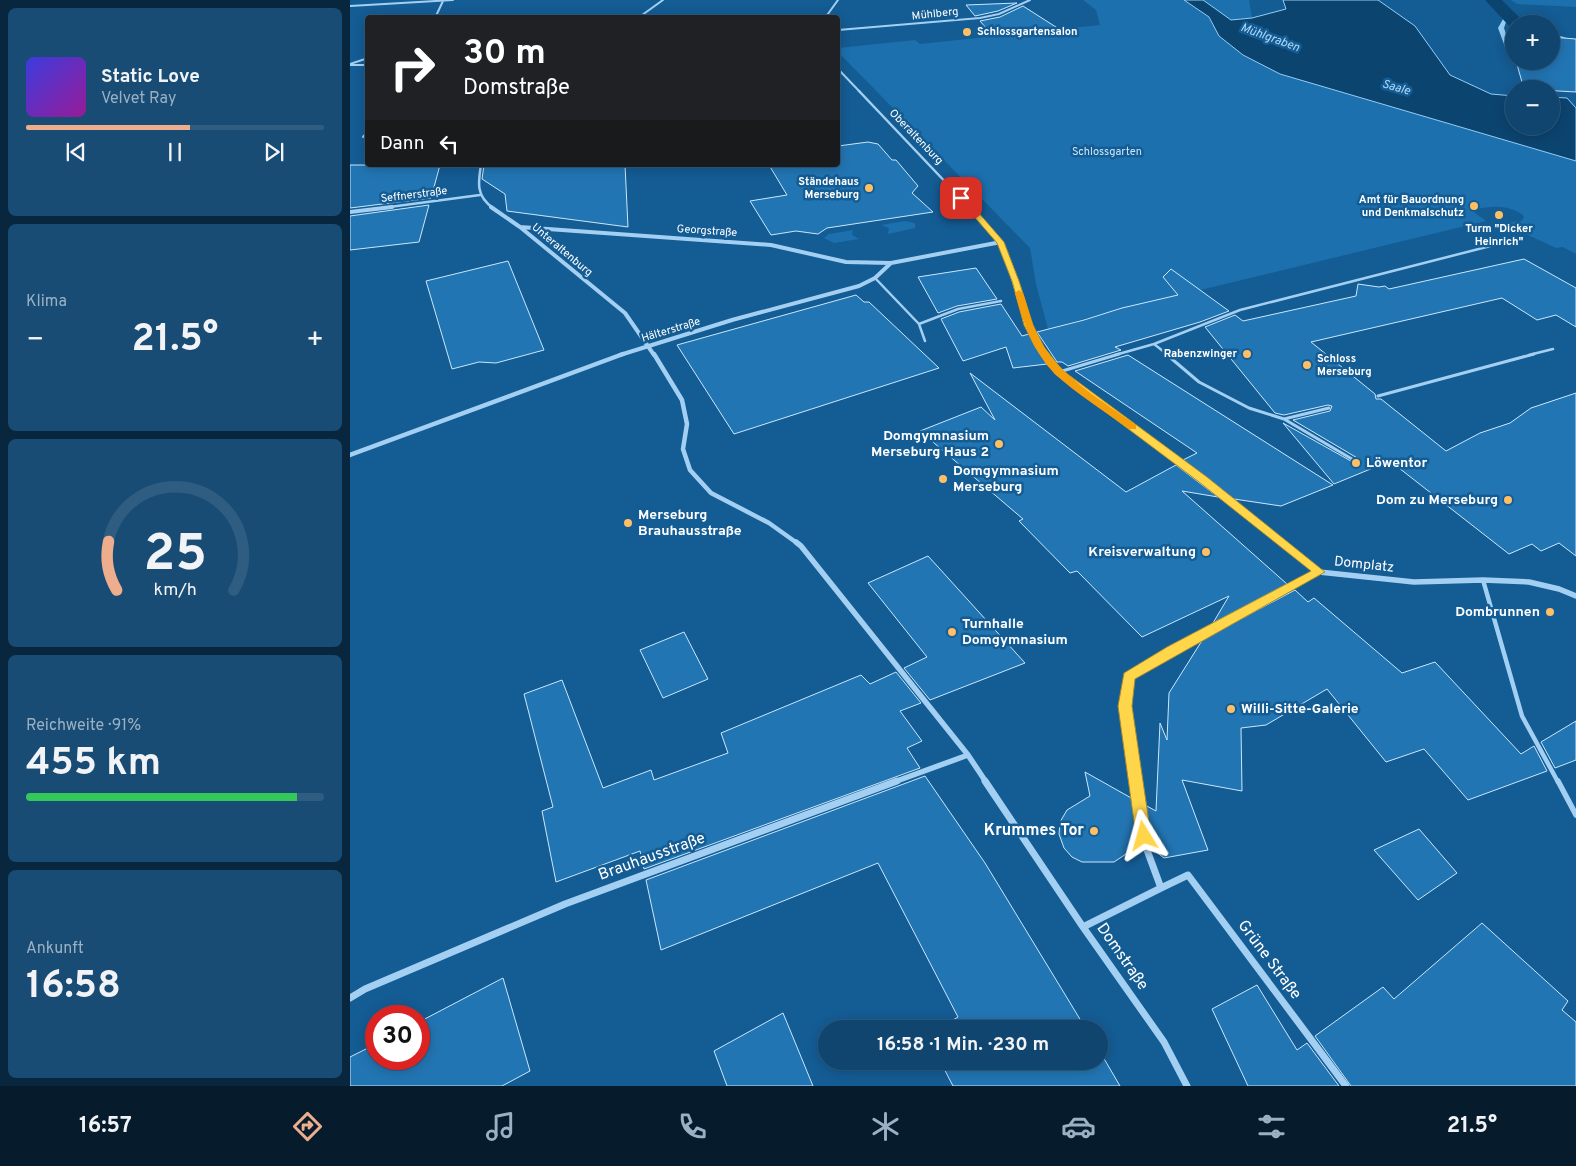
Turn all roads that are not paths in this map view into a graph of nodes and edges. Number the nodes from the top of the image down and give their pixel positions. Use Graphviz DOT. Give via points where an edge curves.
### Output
graph roads {
  1 [pos="453,0"];
  2 [pos="663,0"];
  3 [pos="838,0"];
  4 [pos="1030,0"];
  5 [pos="443,1"];
  6 [pos="350,6"];
  7 [pos="436,15"];
  8 [pos="642,15"];
  9 [pos="827,15"];
  10 [pos="840,30"];
  11 [pos="365,59"];
  12 [pos="350,65"];
  13 [pos="365,65"];
  14 [pos="840,71"];
  15 [pos="481,167"];
  16 [pos="480,195"];
  17 [pos="350,212"];
  18 [pos="520,227"];
  19 [pos="1514,240"];
  20 [pos="1001,242"];
  21 [pos="891,263"];
  22 [pos="875,278"];
  23 [pos="1001,301"];
  24 [pos="919,324"];
  25 [pos="924,341"];
  26 [pos="1154,344"];
  27 [pos="648,345"];
  28 [pos="1553,349"];
  29 [pos="1059,372"];
  30 [pos="1378,396"];
  31 [pos="1329,408"];
  32 [pos="1284,419"];
  33 [pos="350,455"];
  34 [pos="1357,462"];
  35 [pos="1319,572"];
  36 [pos="1483,580"];
  37 [pos="1576,596"];
  38 [pos="968,755"];
  39 [pos="1576,815"];
  40 [pos="1144,836"];
  41 [pos="1148,850"];
  42 [pos="1161,888"];
  43 [pos="1083,927"];
  44 [pos="350,998"];
  45 [pos="1187,1086"];
  46 [pos="1346,1086"];
  1 -- 5 [label="street"];
  2 -- 8 [label="street"];
  3 -- 9 [label="street"];
  4 -- 10 [label="street, Mühlberg" via="999,14 980,18"];
  5 -- 6 [label="street"];
  5 -- 7 [label="street"];
  11 -- 12 [label="street"];
  12 -- 13 [label="street"];
  14 -- 20 [label="street, Oberaltenburg" via="935,168"];
  15 -- 16 [label="street"];
  16 -- 17 [label="street, Seffnerstraße"];
  16 -- 18 [label="street, Unteraltenburg"];
  18 -- 21 [label="street, Georgstraße" via="771,245 846,262"];
  18 -- 27 [label="street, Unteraltenburg" via="624,313"];
  19 -- 26 [label="lane" via="1240,310"];
  20 -- 21 [label="street"];
  20 -- 29 [label="street, Domplatz" via="1028,325"];
  21 -- 22 [label="street, Hälterstraße"];
  22 -- 24 [label="lane"];
  22 -- 27 [label="street, Hälterstraße" via="859,286"];
  23 -- 24 [label="lane" via="958,309"];
  24 -- 25 [label="lane"];
  26 -- 29 [label="lane"];
  26 -- 32 [label="lane" via="1199,382 1249,408"];
  27 -- 33 [label="street, Hälterstraße"];
  27 -- 38 [label="street" via="682,400 687,424 683,449 690,470 711,493 770,523 801,546"];
  28 -- 30 [label="lane"];
  29 -- 35 [label="street, Domplatz"];
  31 -- 32 [label="lane"];
  32 -- 34 [label="lane"];
  35 -- 36 [label="street, Domplatz" via="1414,582"];
  35 -- 40 [label="street" via="1129,676 1125,706"];
  36 -- 37 [label="street, Domplatz" via="1529,582"];
  36 -- 39 [label="lane" via="1522,716"];
  38 -- 43 [label="street"];
  38 -- 44 [label="street, Brauhausstraße" via="565,904"];
  41 -- 42 [label="street"];
  42 -- 43 [label="street, Domstraße"];
  42 -- 46 [label="street, Grüne Straße" via="1188,875"];
  43 -- 45 [label="street, Domstraße" via="1164,1042"];
}
